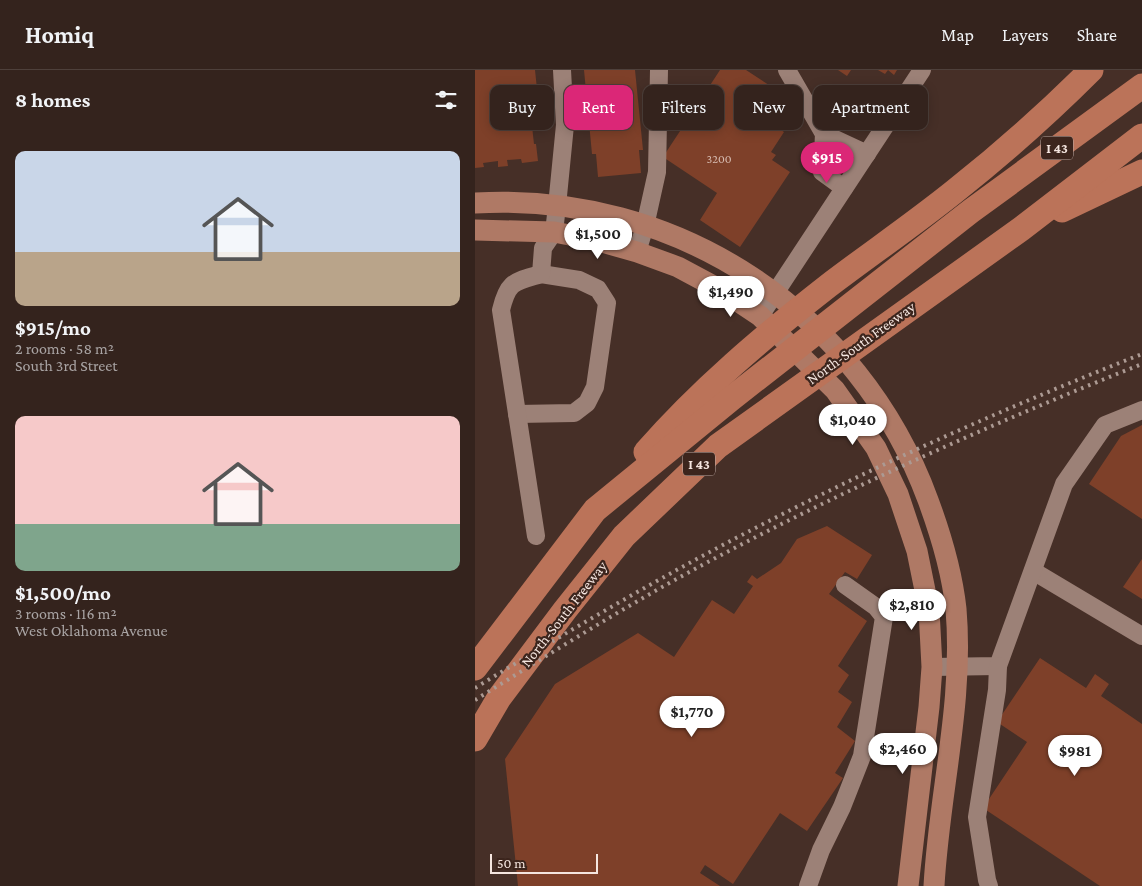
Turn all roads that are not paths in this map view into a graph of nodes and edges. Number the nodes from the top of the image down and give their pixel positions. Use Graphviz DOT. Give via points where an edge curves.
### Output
graph roads {
  1 [pos="562,70"];
  2 [pos="659,70"];
  3 [pos="787,70"];
  4 [pos="922,70"];
  5 [pos="1080,70"];
  6 [pos="1091,70"];
  7 [pos="1142,86"];
  8 [pos="1045,115"];
  9 [pos="824,134"];
  10 [pos="1142,136"];
  11 [pos="867,154"];
  12 [pos="1142,172"];
  13 [pos="844,188"];
  14 [pos="475,203"];
  15 [pos="557,206"];
  16 [pos="645,226"];
  17 [pos="1021,229"];
  18 [pos="475,230"];
  19 [pos="554,232"];
  20 [pos="637,252"];
  21 [pos="541,274"];
  22 [pos="775,292"];
  23 [pos="760,316"];
  24 [pos="1142,410"];
  25 [pos="517,414"];
  26 [pos="595,510"];
  27 [pos="537,536"];
  28 [pos="1033,571"];
  29 [pos="845,585"];
  30 [pos="1142,636"];
  31 [pos="957,666"];
  32 [pos="998,666"];
  33 [pos="932,667"];
  34 [pos="475,668"];
  35 [pos="475,739"];
  36 [pos="808,886"];
  37 [pos="908,886"];
  38 [pos="933,886"];
  39 [pos="989,886"];
  1 -- 15 [label="street" via="565,125"];
  2 -- 16 [label="street" via="657,172"];
  3 -- 9 [label="street"];
  4 -- 11 [label="street"];
  5 -- 8 [label="highway"];
  6 -- 8 [label="highway"];
  7 -- 26 [label="highway, I 43" via="971,211"];
  8 -- 26 [label="highway" via="955,191 743,356 661,435"];
  9 -- 11 [label="street"];
  9 -- 13 [label="street" via="823,172"];
  10 -- 17 [label="highway, North-South Freeway / I 43"];
  11 -- 13 [label="street"];
  12 -- 17 [label="highway"];
  13 -- 22 [label="street"];
  14 -- 15 [label="main road"];
  15 -- 16 [label="main road"];
  15 -- 19 [label="street"];
  16 -- 20 [label="street"];
  16 -- 22 [label="main road" via="724,259"];
  17 -- 35 [label="highway, North-South Freeway / I 43" via="718,446 624,536 499,698"];
  18 -- 19 [label="main road"];
  19 -- 20 [label="main road"];
  19 -- 21 [label="street" via="543,248"];
  20 -- 23 [label="main road" via="678,267"];
  21 -- 25 [label="street" via="515,282 505,292 501,310"];
  21 -- 25 [label="street" via="579,280 598,289 607,303 595,387 587,403 574,413"];
  22 -- 23 [label="street"];
  22 -- 31 [label="main road" via="810,322 848,362 887,415 913,463 937,522 951,580 958,636"];
  23 -- 33 [label="main road" via="835,390 876,448 898,494 917,551 929,610"];
  24 -- 28 [label="street" via="1105,425 1064,484"];
  25 -- 27 [label="street"];
  26 -- 34 [label="highway, I 43"];
  28 -- 30 [label="street"];
  28 -- 32 [label="street"];
  29 -- 36 [label="street" via="877,607 884,617 882,640 862,756"];
  31 -- 32 [label="street"];
  31 -- 33 [label="street"];
  31 -- 38 [label="main road" via="957,698"];
  32 -- 39 [label="street" via="977,817"];
  33 -- 37 [label="main road"];
}
